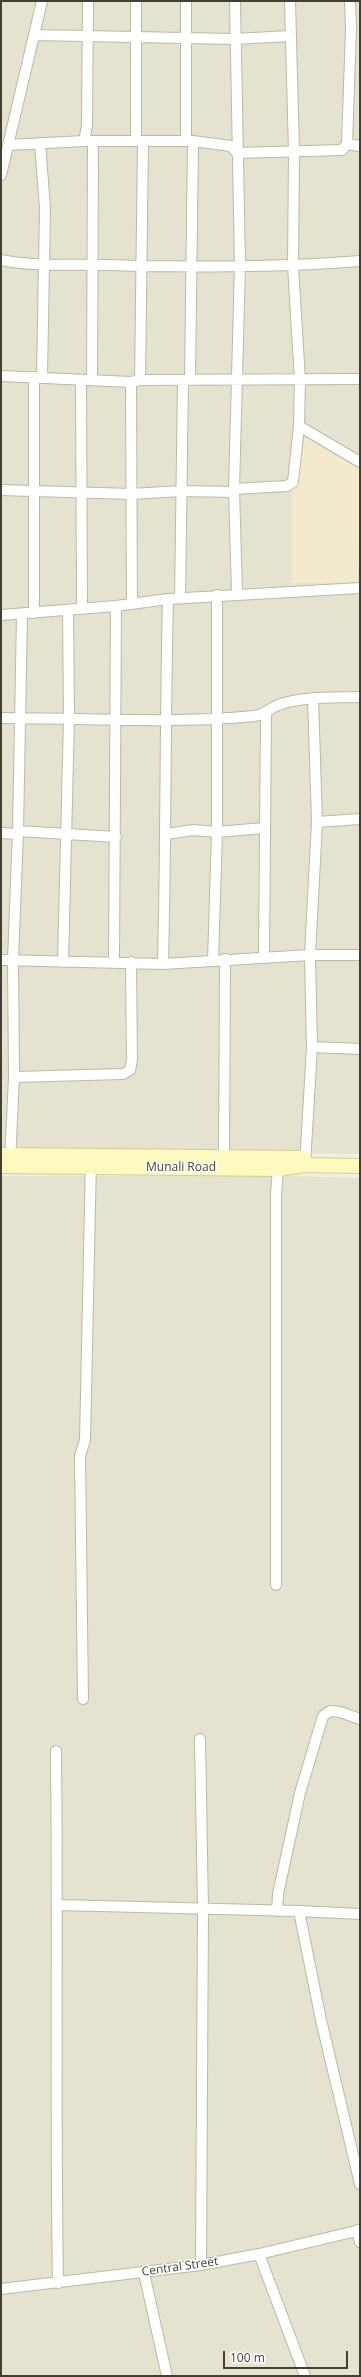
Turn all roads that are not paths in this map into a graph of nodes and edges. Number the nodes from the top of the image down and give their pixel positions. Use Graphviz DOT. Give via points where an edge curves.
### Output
graph roads {
  1 [pos="42,1"];
  2 [pos="88,1"];
  3 [pos="136,1"];
  4 [pos="186,1"];
  5 [pos="235,1"];
  6 [pos="290,1"];
  7 [pos="350,1"];
  8 [pos="356,28"];
  9 [pos="35,35"];
  10 [pos="88,35"];
  11 [pos="290,36"];
  12 [pos="135,37"];
  13 [pos="187,38"];
  14 [pos="234,39"];
  15 [pos="140,141"];
  16 [pos="189,141"];
  17 [pos="89,142"];
  18 [pos="40,143"];
  19 [pos="347,144"];
  20 [pos="8,145"];
  21 [pos="360,146"];
  22 [pos="237,153"];
  23 [pos="294,153"];
  24 [pos="1,175"];
  25 [pos="1,260"];
  26 [pos="360,261"];
  27 [pos="91,264"];
  28 [pos="240,265"];
  29 [pos="44,266"];
  30 [pos="142,266"];
  31 [pos="293,266"];
  32 [pos="191,267"];
  33 [pos="1,376"];
  34 [pos="38,377"];
  35 [pos="360,379"];
  36 [pos="87,380"];
  37 [pos="186,380"];
  38 [pos="236,380"];
  39 [pos="300,380"];
  40 [pos="135,381"];
  41 [pos="299,426"];
  42 [pos="360,462"];
  43 [pos="1,490"];
  44 [pos="33,490"];
  45 [pos="234,490"];
  46 [pos="182,491"];
  47 [pos="83,492"];
  48 [pos="131,494"];
  49 [pos="360,588"];
  50 [pos="237,593"];
  51 [pos="217,595"];
  52 [pos="180,598"];
  53 [pos="168,599"];
  54 [pos="132,604"];
  55 [pos="116,606"];
  56 [pos="82,609"];
  57 [pos="68,610"];
  58 [pos="34,613"];
  59 [pos="22,614"];
  60 [pos="1,615"];
  61 [pos="360,697"];
  62 [pos="314,698"];
  63 [pos="266,713"];
  64 [pos="1,718"];
  65 [pos="20,718"];
  66 [pos="69,718"];
  67 [pos="216,719"];
  68 [pos="165,720"];
  69 [pos="116,721"];
  70 [pos="360,819"];
  71 [pos="317,822"];
  72 [pos="264,828"];
  73 [pos="1,832"];
  74 [pos="18,832"];
  75 [pos="217,832"];
  76 [pos="66,834"];
  77 [pos="167,834"];
  78 [pos="116,837"];
  79 [pos="360,954"];
  80 [pos="310,955"];
  81 [pos="264,957"];
  82 [pos="225,959"];
  83 [pos="1,960"];
  84 [pos="13,960"];
  85 [pos="213,961"];
  86 [pos="63,962"];
  87 [pos="114,962"];
  88 [pos="131,962"];
  89 [pos="163,964"];
  90 [pos="312,1047"];
  91 [pos="360,1049"];
  92 [pos="14,1077"];
  93 [pos="360,1159"];
  94 [pos="6,1160"];
  95 [pos="91,1162"];
  96 [pos="305,1162"];
  97 [pos="224,1163"];
  98 [pos="360,1166"];
  99 [pos="278,1169"];
  100 [pos="276,1585"];
  101 [pos="83,1699"];
  102 [pos="360,1719"];
  103 [pos="200,1739"];
  104 [pos="56,1751"];
  105 [pos="58,1905"];
  106 [pos="203,1909"];
  107 [pos="278,1911"];
  108 [pos="299,1911"];
  109 [pos="360,1914"];
  110 [pos="360,2184"];
  111 [pos="358,2230"];
  112 [pos="360,2242"];
  113 [pos="260,2254"];
  114 [pos="200,2265"];
  115 [pos="144,2273"];
  116 [pos="58,2283"];
  117 [pos="1,2289"];
  118 [pos="167,2376"];
  119 [pos="305,2376"];
  1 -- 9 [label="street"];
  2 -- 10 [label="street"];
  3 -- 12 [label="street"];
  4 -- 13 [label="street"];
  5 -- 14 [label="street"];
  6 -- 11 [label="street"];
  7 -- 8 [label="street"];
  8 -- 19 [label="street"];
  9 -- 10 [label="street"];
  9 -- 20 [label="street"];
  10 -- 12 [label="street"];
  10 -- 17 [label="street" via="86,126"];
  11 -- 14 [label="street"];
  11 -- 23 [label="street"];
  12 -- 13 [label="street"];
  12 -- 15 [label="street"];
  13 -- 14 [label="street"];
  13 -- 16 [label="street"];
  14 -- 22 [label="street"];
  15 -- 16 [label="street"];
  15 -- 17 [label="street"];
  15 -- 30 [label="street"];
  16 -- 22 [label="street" via="231,146"];
  16 -- 32 [label="street"];
  17 -- 18 [label="street"];
  17 -- 27 [label="street"];
  18 -- 20 [label="street"];
  18 -- 29 [label="street" via="45,208"];
  19 -- 21 [label="street"];
  19 -- 23 [label="street" via="341,150"];
  20 -- 24 [label="street"];
  22 -- 23 [label="street"];
  22 -- 28 [label="street"];
  23 -- 31 [label="street"];
  25 -- 29 [label="street"];
  26 -- 31 [label="street"];
  27 -- 29 [label="street"];
  27 -- 30 [label="street"];
  27 -- 36 [label="street"];
  28 -- 31 [label="street"];
  28 -- 32 [label="street"];
  28 -- 38 [label="street"];
  29 -- 34 [label="street"];
  30 -- 32 [label="street"];
  30 -- 40 [label="street"];
  31 -- 39 [label="street"];
  32 -- 37 [label="street"];
  33 -- 34 [label="street"];
  34 -- 36 [label="street"];
  34 -- 44 [label="street"];
  35 -- 39 [label="street"];
  36 -- 40 [label="street"];
  36 -- 47 [label="street"];
  37 -- 38 [label="street"];
  37 -- 40 [label="street"];
  37 -- 46 [label="street"];
  38 -- 39 [label="street"];
  38 -- 45 [label="street"];
  39 -- 41 [label="street"];
  40 -- 48 [label="street"];
  41 -- 42 [label="street"];
  41 -- 45 [label="street" via="293,482 287,486"];
  43 -- 44 [label="street"];
  44 -- 47 [label="street"];
  44 -- 58 [label="street"];
  45 -- 46 [label="street"];
  45 -- 50 [label="street"];
  46 -- 48 [label="street"];
  46 -- 52 [label="street"];
  47 -- 48 [label="street"];
  47 -- 56 [label="street"];
  48 -- 54 [label="street"];
  49 -- 50 [label="street"];
  50 -- 51 [label="street"];
  51 -- 52 [label="street"];
  51 -- 67 [label="street"];
  52 -- 53 [label="street"];
  53 -- 54 [label="street"];
  53 -- 68 [label="street"];
  54 -- 55 [label="street"];
  55 -- 56 [label="street"];
  55 -- 69 [label="street"];
  56 -- 57 [label="street"];
  57 -- 58 [label="street"];
  57 -- 66 [label="street"];
  58 -- 59 [label="street"];
  59 -- 60 [label="street"];
  59 -- 65 [label="street"];
  61 -- 62 [label="street"];
  62 -- 63 [label="street" via="278,705"];
  62 -- 71 [label="street"];
  63 -- 67 [label="street"];
  63 -- 72 [label="street"];
  64 -- 65 [label="street"];
  65 -- 66 [label="street"];
  65 -- 74 [label="street"];
  66 -- 69 [label="street"];
  66 -- 76 [label="street"];
  67 -- 68 [label="street"];
  67 -- 75 [label="street"];
  68 -- 69 [label="street"];
  68 -- 77 [label="street"];
  69 -- 78 [label="street"];
  70 -- 71 [label="street"];
  71 -- 80 [label="street"];
  72 -- 75 [label="street"];
  72 -- 81 [label="street"];
  73 -- 74 [label="street"];
  74 -- 76 [label="street"];
  74 -- 84 [label="street"];
  75 -- 77 [label="street" via="193,830"];
  75 -- 85 [label="street"];
  76 -- 78 [label="street"];
  76 -- 86 [label="street"];
  77 -- 89 [label="street"];
  78 -- 87 [label="street"];
  79 -- 80 [label="street"];
  80 -- 81 [label="street"];
  80 -- 90 [label="street"];
  81 -- 82 [label="street"];
  82 -- 85 [label="street"];
  82 -- 97 [label="street"];
  83 -- 84 [label="street"];
  84 -- 86 [label="street"];
  84 -- 92 [label="street"];
  85 -- 89 [label="street"];
  86 -- 87 [label="street"];
  87 -- 88 [label="street"];
  88 -- 89 [label="street"];
  88 -- 92 [label="street" via="130,1070 123,1074"];
  90 -- 91 [label="street"];
  90 -- 96 [label="street"];
  92 -- 94 [label="street"];
  93 -- 96 [label="main road, Munali Road"];
  94 -- 95 [label="main road, Munali Road"];
  95 -- 97 [label="main road, Munali Road"];
  95 -- 101 [label="street" via="85,1440 80,1456"];
  96 -- 97 [label="main road, Munali Road"];
  96 -- 98 [label="main road, Munali Road"];
  96 -- 99 [label="main road, Munali Road"];
  97 -- 99 [label="main road, Munali Road"];
  99 -- 100 [label="street"];
  102 -- 107 [label="street" via="330,1711 323,1716 318,1727 300,1793 278,1894"];
  103 -- 106 [label="street"];
  104 -- 105 [label="street"];
  105 -- 106 [label="street"];
  105 -- 116 [label="street"];
  106 -- 107 [label="street"];
  106 -- 114 [label="street"];
  107 -- 108 [label="street"];
  108 -- 109 [label="street"];
  108 -- 110 [label="street" via="321,2020"];
  111 -- 112 [label="street"];
  111 -- 113 [label="street, Central Street"];
  113 -- 114 [label="street, Central Street"];
  113 -- 119 [label="street"];
  114 -- 115 [label="street, Central Street"];
  115 -- 116 [label="street, Central Street"];
  115 -- 118 [label="street"];
  116 -- 117 [label="street, Central Street"];
}
